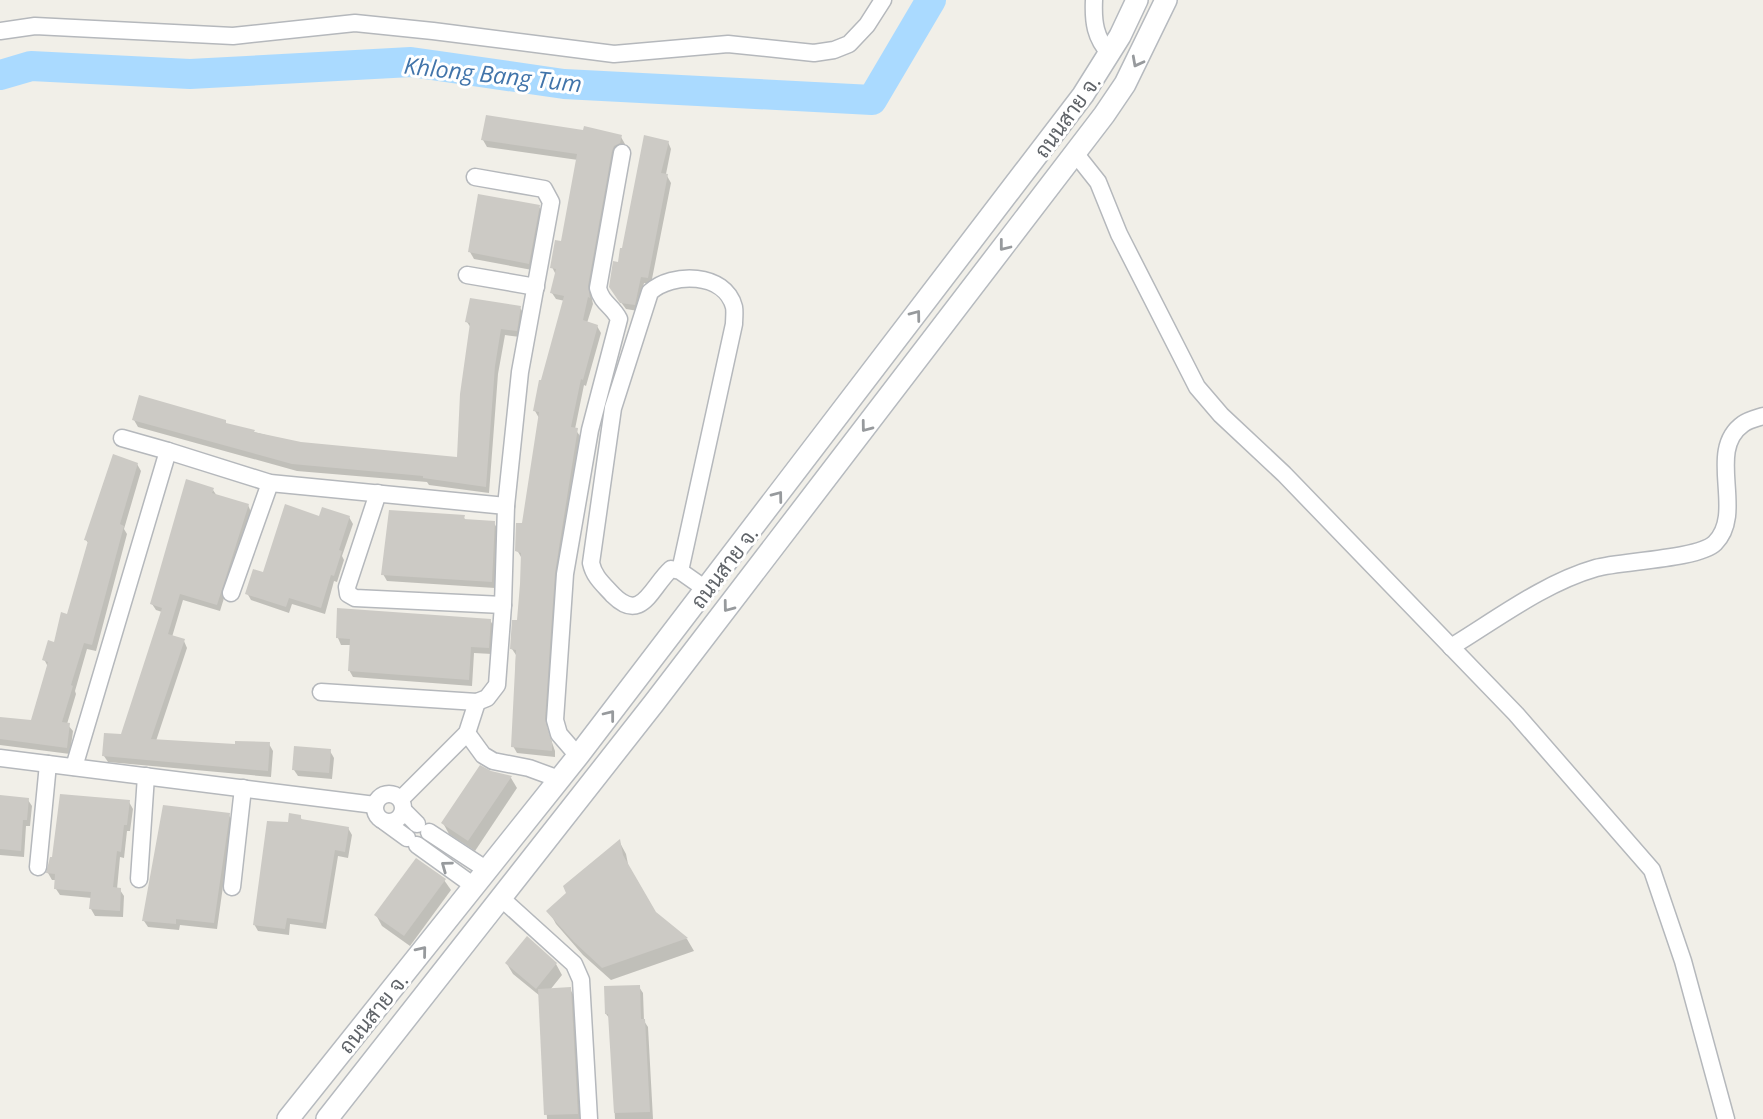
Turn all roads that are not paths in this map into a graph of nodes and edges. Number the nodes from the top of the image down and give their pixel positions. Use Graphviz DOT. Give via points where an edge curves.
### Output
graph roads {
  1 [pos="883,0"];
  2 [pos="1094,0"];
  3 [pos="1138,0"];
  4 [pos="1166,0"];
  5 [pos="0,31"];
  6 [pos="1110,54"];
  7 [pos="622,153"];
  8 [pos="1075,153"];
  9 [pos="475,177"];
  10 [pos="467,275"];
  11 [pos="536,288"];
  12 [pos="1763,416"];
  13 [pos="122,438"];
  14 [pos="168,451"];
  15 [pos="270,483"];
  16 [pos="379,494"];
  17 [pos="506,506"];
  18 [pos="680,571"];
  19 [pos="706,590"];
  20 [pos="230,593"];
  21 [pos="503,605"];
  22 [pos="1451,647"];
  23 [pos="321,692"];
  24 [pos="477,702"];
  25 [pos="467,733"];
  26 [pos="578,756"];
  27 [pos="0,758"];
  28 [pos="48,764"];
  29 [pos="74,767"];
  30 [pos="146,776"];
  31 [pos="559,779"];
  32 [pos="243,788"];
  33 [pos="375,805"];
  34 [pos="402,805"];
  35 [pos="385,822"];
  36 [pos="38,867"];
  37 [pos="480,878"];
  38 [pos="139,879"];
  39 [pos="232,887"];
  40 [pos="501,898"];
  41 [pos="288,1119"];
  42 [pos="327,1119"];
  43 [pos="589,1119"];
  44 [pos="1726,1119"];
  1 -- 5 [label="street" via="849,44 814,53 728,44 614,54 355,23 233,36 35,26"];
  2 -- 6 [label="street" via="1093,22 1099,43"];
  3 -- 6 [label="main road, ถนนสาย จ."];
  4 -- 8 [label="main road, ถนนสาย จ., one-way" via="1125,84"];
  19 -- 6 [label="main road, ถนนสาย จ., one-way"];
  7 -- 26 [label="street" via="598,288 601,300 619,319 590,430 564,587 555,720 559,734"];
  8 -- 22 [label="street" via="1098,182 1119,234 1197,387"];
  8 -- 40 [label="main road, ถนนสาย จ., one-way"];
  9 -- 11 [label="street" via="547,192 551,202"];
  10 -- 11 [label="street"];
  11 -- 17 [label="street" via="520,372"];
  12 -- 22 [label="street" via="1744,423 1729,439 1725,526 1714,544 1696,552 1573,576"];
  13 -- 14 [label="street"];
  14 -- 15 [label="street"];
  14 -- 29 [label="street"];
  15 -- 16 [label="street"];
  15 -- 20 [label="street"];
  16 -- 17 [label="street"];
  16 -- 21 [label="street" via="348,594"];
  17 -- 21 [label="street"];
  18 -- 18 [label="street" via="671,569 641,605 631,607 594,575 591,563 613,408 650,292 658,285 696,277 712,282 728,296 734,307 734,324"];
  18 -- 19 [label="street"];
  26 -- 19 [label="main road, ถนนสาย จ., one-way"];
  21 -- 24 [label="street" via="497,685"];
  22 -- 44 [label="street" via="1517,714 1652,870 1683,961"];
  23 -- 24 [label="street"];
  24 -- 25 [label="street"];
  25 -- 31 [label="street" via="493,761"];
  25 -- 34 [label="street"];
  26 -- 31 [label="main road, ถนนสาย จ."];
  27 -- 28 [label="street"];
  28 -- 29 [label="street"];
  28 -- 36 [label="street"];
  29 -- 30 [label="street"];
  30 -- 32 [label="street"];
  30 -- 38 [label="street"];
  31 -- 37 [label="main road, ถนนสาย จ."];
  32 -- 33 [label="street"];
  32 -- 39 [label="street"];
  33 -- 34 [label="street" via="383,795 396,795"];
  33 -- 35 [label="street" via="377,816"];
  34 -- 35 [label="street" via="400,818"];
  34 -- 37 [label="street"];
  37 -- 35 [label="street, one-way" via="412,842"];
  41 -- 37 [label="main road, ถนนสาย จ., one-way"];
  40 -- 42 [label="main road, ถนนสาย จ."];
  40 -- 43 [label="street" via="573,964 581,979"];
}
